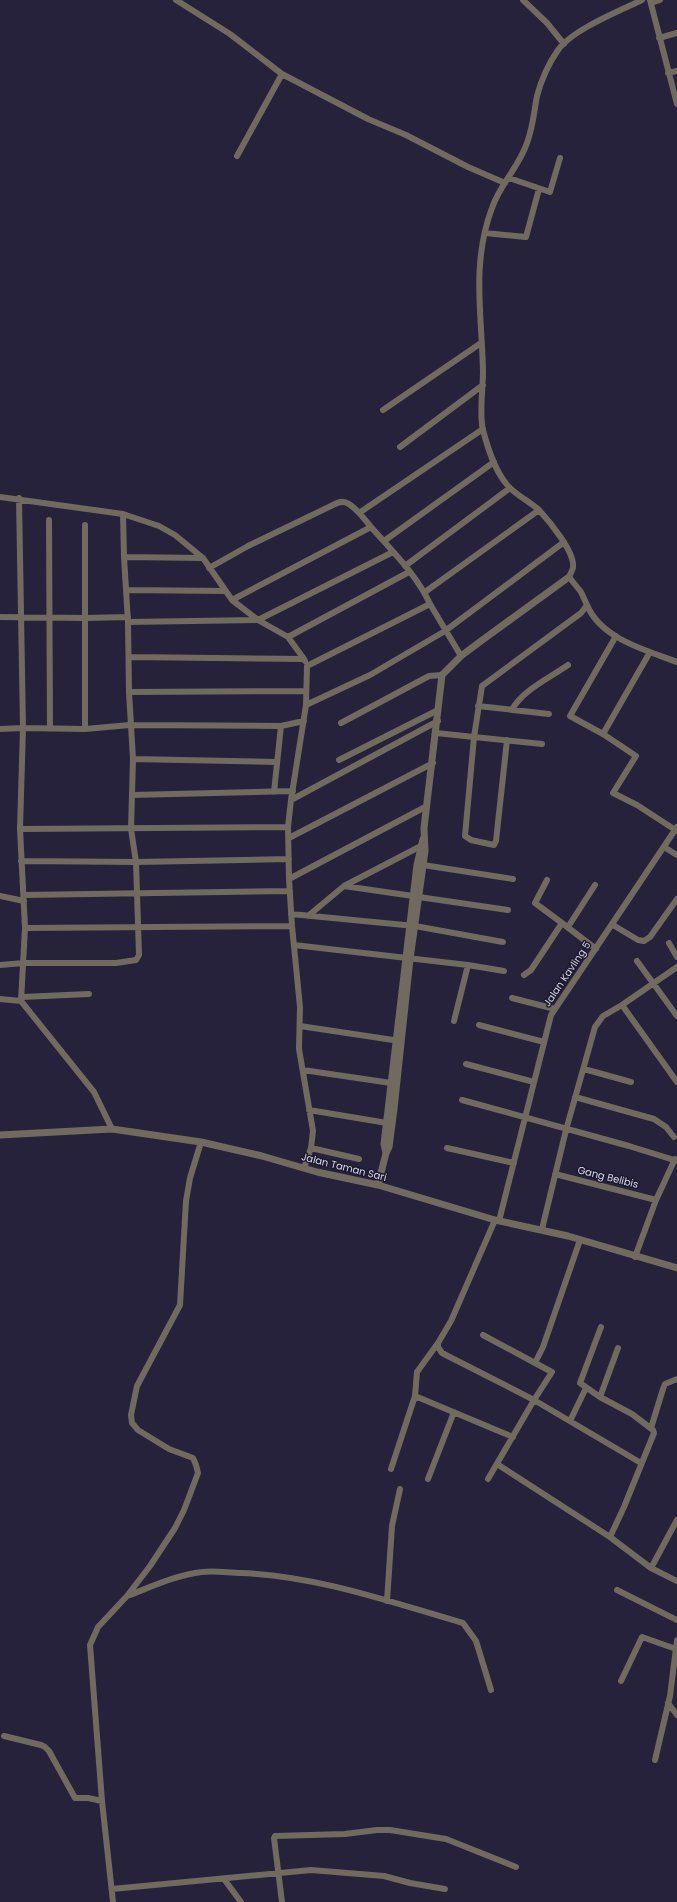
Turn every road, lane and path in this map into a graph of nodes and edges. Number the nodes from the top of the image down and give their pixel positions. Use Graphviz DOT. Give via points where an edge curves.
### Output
graph roads {
  1 [pos="176,0"];
  2 [pos="523,0"];
  3 [pos="642,0"];
  4 [pos="660,0"];
  5 [pos="650,1"];
  6 [pos="677,33"];
  7 [pos="659,38"];
  8 [pos="564,44"];
  9 [pos="677,71"];
  10 [pos="668,73"];
  11 [pos="282,74"];
  12 [pos="676,95"];
  13 [pos="677,104"];
  14 [pos="237,156"];
  15 [pos="560,158"];
  16 [pos="507,180"];
  17 [pos="539,189"];
  18 [pos="485,233"];
  19 [pos="481,343"];
  20 [pos="483,385"];
  21 [pos="383,410"];
  22 [pos="483,428"];
  23 [pos="400,447"];
  24 [pos="494,462"];
  25 [pos="510,488"];
  26 [pos="0,497"];
  27 [pos="19,498"];
  28 [pos="539,510"];
  29 [pos="359,513"];
  30 [pos="123,514"];
  31 [pos="49,520"];
  32 [pos="85,525"];
  33 [pos="371,527"];
  34 [pos="384,541"];
  35 [pos="564,542"];
  36 [pos="393,552"];
  37 [pos="124,557"];
  38 [pos="203,558"];
  39 [pos="405,566"];
  40 [pos="209,568"];
  41 [pos="410,572"];
  42 [pos="569,576"];
  43 [pos="126,590"];
  44 [pos="224,591"];
  45 [pos="425,592"];
  46 [pos="232,600"];
  47 [pos="430,604"];
  48 [pos="587,605"];
  49 [pos="0,617"];
  50 [pos="22,618"];
  51 [pos="50,618"];
  52 [pos="85,618"];
  53 [pos="128,620"];
  54 [pos="258,620"];
  55 [pos="445,631"];
  56 [pos="616,636"];
  57 [pos="288,637"];
  58 [pos="650,652"];
  59 [pos="461,656"];
  60 [pos="128,657"];
  61 [pos="304,659"];
  62 [pos="677,662"];
  63 [pos="568,665"];
  64 [pos="307,666"];
  65 [pos="442,675"];
  66 [pos="306,691"];
  67 [pos="129,692"];
  68 [pos="306,705"];
  69 [pos="478,706"];
  70 [pos="438,710"];
  71 [pos="512,710"];
  72 [pos="549,714"];
  73 [pos="304,721"];
  74 [pos="438,721"];
  75 [pos="341,723"];
  76 [pos="130,725"];
  77 [pos="282,726"];
  78 [pos="23,728"];
  79 [pos="0,729"];
  80 [pos="50,729"];
  81 [pos="85,729"];
  82 [pos="436,733"];
  83 [pos="603,734"];
  84 [pos="474,737"];
  85 [pos="507,740"];
  86 [pos="542,744"];
  87 [pos="133,759"];
  88 [pos="339,760"];
  89 [pos="277,762"];
  90 [pos="433,763"];
  91 [pos="293,791"];
  92 [pos="274,792"];
  93 [pos="132,795"];
  94 [pos="291,800"];
  95 [pos="427,806"];
  96 [pos="288,827"];
  97 [pos="20,829"];
  98 [pos="131,829"];
  99 [pos="676,830"];
  100 [pos="289,838"];
  101 [pos="423,846"];
  102 [pos="664,847"];
  103 [pos="677,855"];
  104 [pos="289,859"];
  105 [pos="21,861"];
  106 [pos="136,862"];
  107 [pos="423,865"];
  108 [pos="289,879"];
  109 [pos="513,879"];
  110 [pos="546,880"];
  111 [pos="595,885"];
  112 [pos="344,886"];
  113 [pos="290,891"];
  114 [pos="137,895"];
  115 [pos="0,896"];
  116 [pos="416,896"];
  117 [pos="24,898"];
  118 [pos="677,899"];
  119 [pos="508,910"];
  120 [pos="291,914"];
  121 [pos="308,916"];
  122 [pos="562,923"];
  123 [pos="613,925"];
  124 [pos="292,926"];
  125 [pos="412,926"];
  126 [pos="568,927"];
  127 [pos="24,928"];
  128 [pos="138,928"];
  129 [pos="503,942"];
  130 [pos="669,944"];
  131 [pos="294,945"];
  132 [pos="596,949"];
  133 [pos="677,957"];
  134 [pos="408,958"];
  135 [pos="637,961"];
  136 [pos="24,963"];
  137 [pos="0,965"];
  138 [pos="468,965"];
  139 [pos="677,967"];
  140 [pos="504,972"];
  141 [pos="524,975"];
  142 [pos="654,984"];
  143 [pos="89,994"];
  144 [pos="512,998"];
  145 [pos="0,999"];
  146 [pos="22,999"];
  147 [pos="622,1005"];
  148 [pos="555,1009"];
  149 [pos="677,1016"];
  150 [pos="454,1020"];
  151 [pos="479,1025"];
  152 [pos="300,1026"];
  153 [pos="399,1040"];
  154 [pos="544,1042"];
  155 [pos="397,1064"];
  156 [pos="466,1064"];
  157 [pos="584,1069"];
  158 [pos="303,1070"];
  159 [pos="534,1082"];
  160 [pos="630,1082"];
  161 [pos="677,1082"];
  162 [pos="391,1083"];
  163 [pos="575,1097"];
  164 [pos="462,1100"];
  165 [pos="392,1108"];
  166 [pos="309,1110"];
  167 [pos="525,1118"];
  168 [pos="387,1123"];
  169 [pos="112,1129"];
  170 [pos="566,1130"];
  171 [pos="0,1135"];
  172 [pos="674,1138"];
  173 [pos="201,1142"];
  174 [pos="312,1148"];
  175 [pos="447,1148"];
  176 [pos="386,1153"];
  177 [pos="359,1159"];
  178 [pos="676,1160"];
  179 [pos="514,1163"];
  180 [pos="304,1168"];
  181 [pos="555,1174"];
  182 [pos="378,1185"];
  183 [pos="656,1200"];
  184 [pos="497,1221"];
  185 [pos="542,1229"];
  186 [pos="580,1240"];
  187 [pos="636,1257"];
  188 [pos="677,1268"];
  189 [pos="601,1328"];
  190 [pos="483,1335"];
  191 [pos="438,1343"];
  192 [pos="618,1348"];
  193 [pos="535,1363"];
  194 [pos="677,1379"];
  195 [pos="586,1388"];
  196 [pos="415,1396"];
  197 [pos="600,1396"];
  198 [pos="534,1400"];
  199 [pos="454,1412"];
  200 [pos="570,1421"];
  201 [pos="651,1428"];
  202 [pos="513,1437"];
  203 [pos="641,1463"];
  204 [pos="497,1464"];
  205 [pos="391,1468"];
  206 [pos="488,1479"];
  207 [pos="428,1480"];
  208 [pos="400,1489"];
  209 [pos="677,1520"];
  210 [pos="610,1536"];
  211 [pos="651,1568"];
  212 [pos="677,1581"];
  213 [pos="617,1590"];
  214 [pos="126,1596"];
  215 [pos="388,1601"];
  216 [pos="677,1620"];
  217 [pos="677,1640"];
  218 [pos="676,1649"];
  219 [pos="620,1681"];
  220 [pos="490,1690"];
  221 [pos="668,1703"];
  222 [pos="677,1715"];
  223 [pos="4,1736"];
  224 [pos="655,1760"];
  225 [pos="102,1801"];
  226 [pos="516,1867"];
  227 [pos="278,1872"];
  228 [pos="224,1879"];
  229 [pos="112,1889"];
  230 [pos="445,1889"];
  231 [pos="113,1902"];
  232 [pos="241,1902"];
  233 [pos="282,1902"];
  1 -- 11 [label="street" via="230,34"];
  2 -- 8 [label="street"];
  3 -- 8 [label="street" via="596,23"];
  4 -- 5 [label="street"];
  5 -- 7 [label="street"];
  6 -- 7 [label="street"];
  7 -- 10 [label="street"];
  8 -- 16 [label="street" via="540,86 531,133 523,156"];
  9 -- 10 [label="street"];
  10 -- 12 [label="street"];
  11 -- 14 [label="street"];
  11 -- 16 [label="street" via="468,167"];
  12 -- 13 [label="street"];
  15 -- 17 [label="street" via="550,192"];
  16 -- 17 [label="street"];
  16 -- 18 [label="street" via="492,208"];
  17 -- 18 [label="street" via="526,237"];
  18 -- 19 [label="street" via="479,270"];
  19 -- 20 [label="street"];
  19 -- 21 [label="street"];
  20 -- 22 [label="street"];
  20 -- 23 [label="street"];
  22 -- 24 [label="street"];
  22 -- 29 [label="street"];
  24 -- 25 [label="street" via="499,474"];
  24 -- 34 [label="street"];
  25 -- 28 [label="street"];
  25 -- 39 [label="street"];
  26 -- 27 [label="street"];
  27 -- 30 [label="street"];
  27 -- 50 [label="street"];
  28 -- 35 [label="street"];
  28 -- 45 [label="street"];
  29 -- 33 [label="street"];
  29 -- 40 [label="street" via="348,503 339,502"];
  30 -- 37 [label="street"];
  30 -- 38 [label="street" via="175,535"];
  31 -- 51 [label="street"];
  32 -- 52 [label="street"];
  33 -- 34 [label="street"];
  33 -- 46 [label="street"];
  34 -- 36 [label="street"];
  35 -- 42 [label="street" via="572,556 573,567"];
  35 -- 55 [label="street"];
  36 -- 39 [label="street"];
  36 -- 54 [label="street"];
  37 -- 38 [label="street"];
  37 -- 43 [label="street"];
  38 -- 40 [label="street"];
  39 -- 41 [label="street"];
  40 -- 44 [label="street"];
  41 -- 45 [label="street"];
  41 -- 57 [label="street"];
  42 -- 48 [label="street"];
  42 -- 59 [label="street"];
  43 -- 44 [label="street"];
  43 -- 53 [label="street"];
  44 -- 46 [label="street"];
  45 -- 47 [label="street"];
  46 -- 54 [label="street"];
  47 -- 55 [label="street"];
  47 -- 64 [label="street"];
  48 -- 56 [label="street" via="596,620"];
  48 -- 69 [label="street" via="581,613 482,686"];
  49 -- 50 [label="street"];
  50 -- 51 [label="street"];
  50 -- 78 [label="street"];
  51 -- 52 [label="street"];
  51 -- 80 [label="street"];
  52 -- 53 [label="street"];
  52 -- 81 [label="street"];
  53 -- 54 [label="street"];
  53 -- 60 [label="street"];
  54 -- 57 [label="street"];
  55 -- 59 [label="street"];
  55 -- 68 [label="street" via="370,675"];
  56 -- 58 [label="street" via="625,643"];
  56 -- 83 [label="street" via="570,716"];
  57 -- 61 [label="street"];
  58 -- 62 [label="street"];
  58 -- 83 [label="street"];
  59 -- 65 [label="street"];
  60 -- 61 [label="street"];
  60 -- 67 [label="street"];
  61 -- 64 [label="street"];
  63 -- 71 [label="street" via="517,701"];
  64 -- 66 [label="street"];
  65 -- 70 [label="street"];
  65 -- 75 [label="street" via="429,676"];
  66 -- 67 [label="street"];
  66 -- 68 [label="street"];
  67 -- 76 [label="street"];
  68 -- 73 [label="street"];
  69 -- 71 [label="street"];
  69 -- 84 [label="street"];
  70 -- 74 [label="street"];
  70 -- 88 [label="street"];
  71 -- 72 [label="street"];
  73 -- 77 [label="street"];
  73 -- 91 [label="street"];
  74 -- 82 [label="street"];
  74 -- 94 [label="street"];
  76 -- 77 [label="street"];
  76 -- 81 [label="street"];
  76 -- 87 [label="street"];
  77 -- 89 [label="street"];
  78 -- 79 [label="street"];
  78 -- 80 [label="street"];
  78 -- 97 [label="street"];
  80 -- 81 [label="street"];
  82 -- 84 [label="street"];
  82 -- 90 [label="street"];
  83 -- 99 [label="street" via="636,756 613,793"];
  84 -- 85 [label="street"];
  84 -- 85 [label="street" via="465,836 471,840 494,845"];
  85 -- 86 [label="street"];
  87 -- 89 [label="street"];
  87 -- 93 [label="street"];
  89 -- 92 [label="street"];
  90 -- 95 [label="street"];
  90 -- 100 [label="street"];
  91 -- 92 [label="street"];
  91 -- 94 [label="street"];
  92 -- 93 [label="street"];
  93 -- 98 [label="street"];
  94 -- 96 [label="street"];
  95 -- 101 [label="street"];
  95 -- 108 [label="street"];
  96 -- 98 [label="street"];
  96 -- 100 [label="street"];
  97 -- 98 [label="street"];
  97 -- 105 [label="street"];
  98 -- 106 [label="street"];
  99 -- 102 [label="street, Jalan Kavling 5"];
  100 -- 104 [label="street"];
  101 -- 107 [label="street"];
  101 -- 112 [label="street"];
  101 -- 116 [label="street"];
  102 -- 103 [label="street"];
  102 -- 123 [label="street, Jalan Kavling 5"];
  104 -- 106 [label="street"];
  104 -- 108 [label="street"];
  105 -- 106 [label="street"];
  105 -- 117 [label="street"];
  106 -- 114 [label="street"];
  107 -- 109 [label="street"];
  107 -- 116 [label="street"];
  108 -- 113 [label="street"];
  110 -- 122 [label="street" via="535,903"];
  111 -- 126 [label="street"];
  112 -- 116 [label="street"];
  112 -- 121 [label="street"];
  113 -- 114 [label="street"];
  113 -- 120 [label="street"];
  114 -- 117 [label="street"];
  114 -- 128 [label="street"];
  115 -- 117 [label="street"];
  116 -- 119 [label="street"];
  116 -- 125 [label="street"];
  117 -- 127 [label="street"];
  118 -- 123 [label="street" via="650,937 644,941"];
  120 -- 121 [label="street"];
  120 -- 124 [label="street"];
  121 -- 125 [label="street"];
  122 -- 126 [label="street"];
  122 -- 141 [label="street" via="531,970"];
  123 -- 132 [label="street, Jalan Kavling 5"];
  124 -- 128 [label="street"];
  124 -- 131 [label="street"];
  125 -- 129 [label="street"];
  125 -- 134 [label="street"];
  126 -- 132 [label="street"];
  127 -- 128 [label="street"];
  127 -- 136 [label="street"];
  128 -- 136 [label="street" via="139,955 136,960 116,963"];
  130 -- 133 [label="street"];
  131 -- 134 [label="street"];
  131 -- 152 [label="street"];
  132 -- 148 [label="street, Jalan Kavling 5"];
  134 -- 138 [label="street"];
  134 -- 153 [label="street"];
  135 -- 142 [label="street"];
  136 -- 137 [label="street"];
  136 -- 146 [label="street"];
  138 -- 140 [label="street"];
  138 -- 150 [label="street"];
  139 -- 142 [label="street"];
  142 -- 147 [label="street"];
  142 -- 149 [label="street"];
  143 -- 146 [label="street"];
  144 -- 148 [label="street"];
  145 -- 146 [label="street"];
  146 -- 169 [label="street" via="94,1092"];
  147 -- 157 [label="street" via="603,1016 596,1027"];
  147 -- 161 [label="street"];
  148 -- 154 [label="street, Jalan Kavling 5" via="549,1020"];
  151 -- 154 [label="street"];
  152 -- 153 [label="street"];
  152 -- 158 [label="street" via="299,1049"];
  153 -- 155 [label="street"];
  154 -- 159 [label="street, Jalan Kavling 5"];
  155 -- 162 [label="street"];
  155 -- 165 [label="street"];
  156 -- 159 [label="street"];
  157 -- 160 [label="street"];
  157 -- 163 [label="street"];
  158 -- 162 [label="street"];
  158 -- 166 [label="street"];
  159 -- 167 [label="street, Jalan Kavling 5"];
  162 -- 165 [label="street"];
  163 -- 170 [label="street"];
  163 -- 172 [label="street" via="654,1119 666,1127"];
  164 -- 167 [label="street"];
  165 -- 168 [label="street"];
  165 -- 176 [label="street" via="389,1147"];
  166 -- 168 [label="street"];
  166 -- 174 [label="street" via="313,1131"];
  167 -- 170 [label="street"];
  167 -- 179 [label="street, Jalan Kavling 5"];
  168 -- 176 [label="street" via="384,1144"];
  169 -- 171 [label="street, Jalan Taman Sari"];
  169 -- 173 [label="street, Jalan Taman Sari"];
  170 -- 178 [label="street"];
  170 -- 181 [label="street"];
  173 -- 180 [label="street, Jalan Taman Sari"];
  173 -- 214 [label="street" via="186,1201 180,1305 137,1386 131,1415 132,1423 138,1430 169,1449 193,1458 198,1473 175,1528"];
  174 -- 177 [label="street"];
  174 -- 180 [label="street"];
  175 -- 179 [label="street"];
  176 -- 182 [label="street"];
  178 -- 183 [label="street"];
  179 -- 184 [label="street, Jalan Kavling 5"];
  180 -- 182 [label="street, Jalan Taman Sari"];
  181 -- 183 [label="street, Gang Belibis"];
  181 -- 185 [label="street"];
  182 -- 184 [label="street, Jalan Taman Sari"];
  183 -- 187 [label="street"];
  184 -- 185 [label="street, Jalan Taman Sari"];
  184 -- 191 [label="street, Jalan Kavling 5" via="451,1321"];
  185 -- 186 [label="street, Jalan Taman Sari"];
  186 -- 187 [label="street, Jalan Taman Sari"];
  186 -- 193 [label="street" via="543,1347"];
  187 -- 188 [label="street, Jalan Taman Sari"];
  189 -- 195 [label="street" via="580,1383"];
  190 -- 193 [label="street"];
  191 -- 196 [label="street, Jalan Kavling 5" via="417,1372"];
  191 -- 198 [label="street" via="442,1354"];
  192 -- 197 [label="street"];
  193 -- 198 [label="street" via="552,1372"];
  194 -- 201 [label="street" via="665,1384"];
  195 -- 197 [label="street"];
  195 -- 200 [label="street"];
  196 -- 199 [label="street"];
  196 -- 205 [label="street, Jalan Kavling 5"];
  197 -- 201 [label="street"];
  198 -- 200 [label="street"];
  198 -- 202 [label="street"];
  199 -- 202 [label="street"];
  199 -- 207 [label="street"];
  200 -- 203 [label="street"];
  201 -- 203 [label="street" via="654,1433"];
  202 -- 204 [label="street"];
  203 -- 210 [label="street"];
  204 -- 206 [label="street"];
  204 -- 210 [label="street"];
  208 -- 215 [label="street" via="392,1526"];
  209 -- 211 [label="street"];
  210 -- 211 [label="street"];
  211 -- 212 [label="street"];
  213 -- 216 [label="street"];
  214 -- 215 [label="street" via="175,1578 203,1572 303,1579"];
  214 -- 225 [label="street" via="98,1627 90,1645"];
  215 -- 220 [label="street" via="463,1623 476,1641"];
  217 -- 218 [label="street"];
  218 -- 219 [label="street" via="642,1637"];
  218 -- 221 [label="street"];
  221 -- 222 [label="street"];
  221 -- 224 [label="street"];
  223 -- 225 [label="street" via="41,1745 49,1751 75,1798"];
  225 -- 229 [label="street"];
  226 -- 227 [label="street" via="446,1839 377,1830 345,1834 275,1836"];
  227 -- 228 [label="street"];
  227 -- 230 [label="street" via="311,1870 368,1874"];
  227 -- 233 [label="street"];
  228 -- 229 [label="street"];
  228 -- 232 [label="street"];
  229 -- 231 [label="street"];
}
